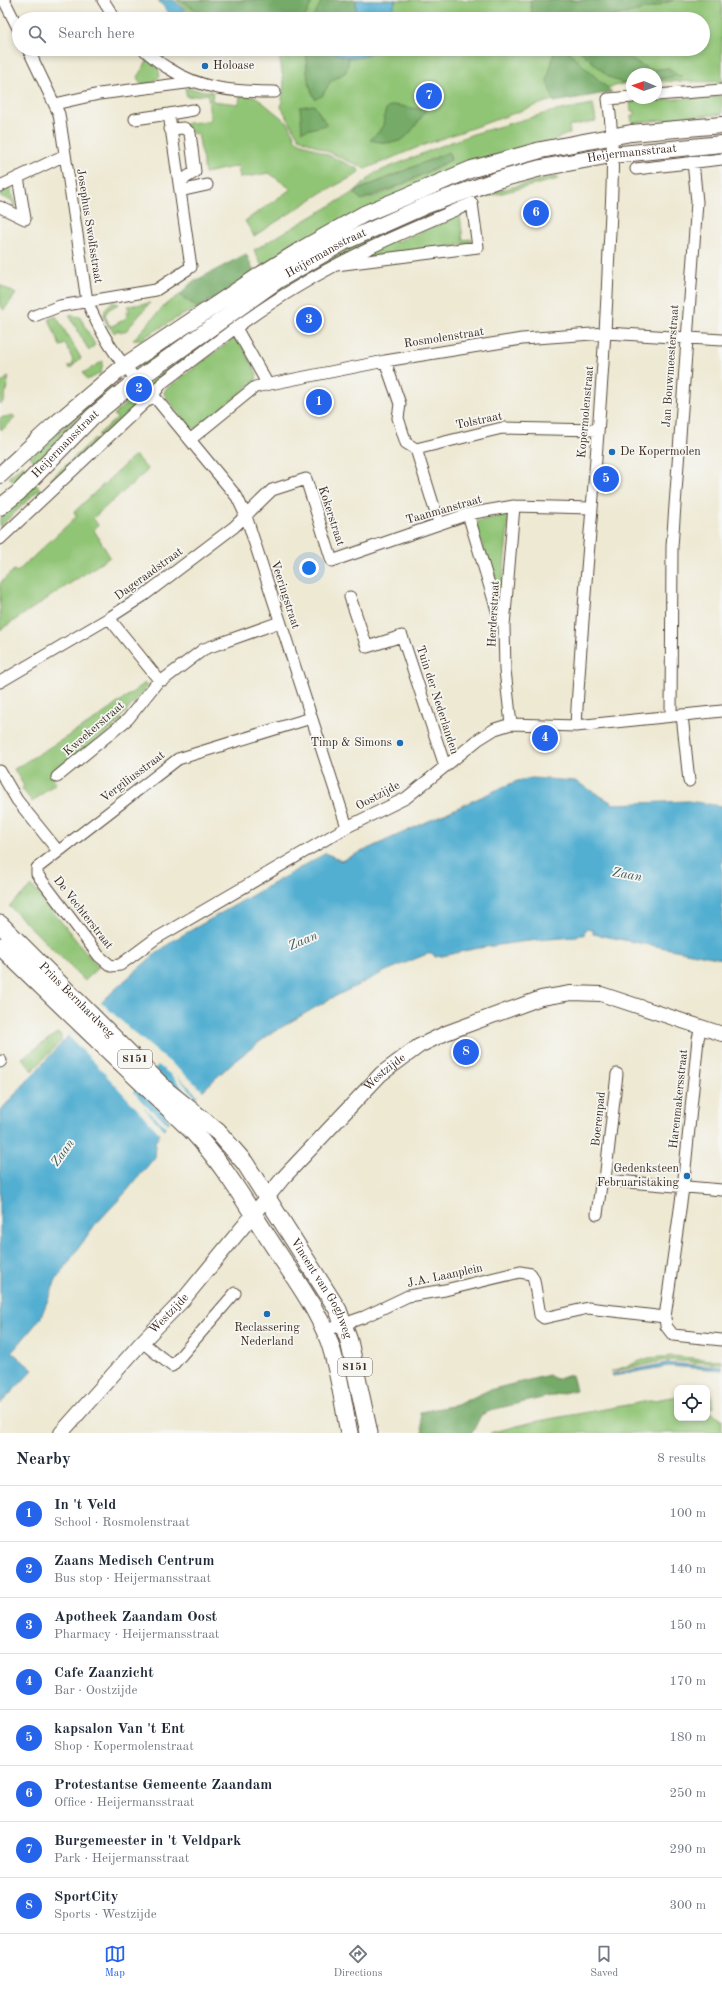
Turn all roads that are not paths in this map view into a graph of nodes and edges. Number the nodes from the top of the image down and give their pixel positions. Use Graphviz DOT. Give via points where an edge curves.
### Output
graph roads {
  1 [pos="4,0"];
  2 [pos="103,0"];
  3 [pos="111,12"];
  4 [pos="12,16"];
  5 [pos="31,56"];
  6 [pos="152,56"];
  7 [pos="168,68"];
  8 [pos="195,82"];
  9 [pos="164,85"];
  10 [pos="722,90"];
  11 [pos="275,92"];
  12 [pos="662,95"];
  13 [pos="626,98"];
  14 [pos="55,104"];
  15 [pos="193,110"];
  16 [pos="169,114"];
  17 [pos="135,119"];
  18 [pos="722,125"];
  19 [pos="170,129"];
  20 [pos="611,136"];
  21 [pos="722,144"];
  22 [pos="65,154"];
  23 [pos="611,155"];
  24 [pos="722,159"];
  25 [pos="693,162"];
  26 [pos="636,169"];
  27 [pos="18,178"];
  28 [pos="0,186"];
  29 [pos="207,186"];
  30 [pos="179,187"];
  31 [pos="0,207"];
  32 [pos="336,266"];
  33 [pos="87,301"];
  34 [pos="34,316"];
  35 [pos="236,328"];
  36 [pos="606,333"];
  37 [pos="686,338"];
  38 [pos="722,340"];
  39 [pos="384,361"];
  40 [pos="124,366"];
  41 [pos="137,380"];
  42 [pos="267,383"];
  43 [pos="153,394"];
  44 [pos="597,430"];
  45 [pos="191,439"];
  46 [pos="416,450"];
  47 [pos="0,476"];
  48 [pos="306,479"];
  49 [pos="6,500"];
  50 [pos="514,506"];
  51 [pos="591,508"];
  52 [pos="468,514"];
  53 [pos="246,516"];
  54 [pos="439,523"];
  55 [pos="0,539"];
  56 [pos="332,561"];
  57 [pos="350,597"];
  58 [pos="109,618"];
  59 [pos="280,622"];
  60 [pos="504,626"];
  61 [pos="159,680"];
  62 [pos="0,682"];
  63 [pos="722,711"];
  64 [pos="677,715"];
  65 [pos="311,718"];
  66 [pos="511,724"];
  67 [pos="576,726"];
  68 [pos="445,766"];
  69 [pos="0,771"];
  70 [pos="57,777"];
  71 [pos="689,781"];
  72 [pos="347,827"];
  73 [pos="58,851"];
  74 [pos="36,874"];
  75 [pos="0,924"];
  76 [pos="0,946"];
  77 [pos="111,966"];
  78 [pos="63,998"];
  79 [pos="701,1026"];
  80 [pos="722,1034"];
  81 [pos="617,1074"];
  82 [pos="199,1127"];
  83 [pos="605,1180"];
  84 [pos="683,1188"];
  85 [pos="722,1190"];
  86 [pos="267,1199"];
  87 [pos="254,1214"];
  88 [pos="597,1214"];
  89 [pos="235,1293"];
  90 [pos="665,1317"];
  91 [pos="344,1324"];
  92 [pos="324,1331"];
  93 [pos="722,1340"];
  94 [pos="142,1342"];
  95 [pos="62,1433"];
  96 [pos="349,1433"];
  97 [pos="369,1433"];
  1 -- 4 [label="street"];
  2 -- 3 [label="street"];
  5 -- 14 [label="street, Josephus Swolfsstraat"];
  6 -- 7 [label="street"];
  7 -- 8 [label="street"];
  7 -- 9 [label="street"];
  8 -- 9 [label="street"];
  8 -- 11 [label="street" via="235,92"];
  9 -- 14 [label="street" via="99,94"];
  10 -- 12 [label="street"];
  13 -- 20 [label="street, Kopermolenstraat" via="608,99"];
  14 -- 22 [label="street, Josephus Swolfsstraat" via="60,114"];
  15 -- 16 [label="street"];
  16 -- 17 [label="street"];
  16 -- 19 [label="street"];
  18 -- 20 [label="main road, Heijermansstraat"];
  19 -- 30 [label="street"];
  19 -- 30 [label="street" via="184,128 190,133 195,172"];
  20 -- 23 [label="street, Kopermolenstraat"];
  20 -- 40 [label="main road, Heijermansstraat" via="541,150 472,169 364,214 262,274"];
  21 -- 23 [label="main road, Heijermansstraat"];
  22 -- 27 [label="street, Josephus Swolfsstraat"];
  22 -- 33 [label="street, Josephus Swolfsstraat"];
  23 -- 36 [label="street, Kopermolenstraat" via="612,199"];
  23 -- 41 [label="main road, Heijermansstraat" via="541,168 497,180 427,205 344,242 278,280"];
  24 -- 25 [label="street, Heijermansstraat"];
  25 -- 26 [label="street, Heijermansstraat"];
  25 -- 37 [label="street, Jan Bouwmeesterstraat" via="697,202"];
  27 -- 28 [label="street, Josephus Swolfsstraat"];
  27 -- 31 [label="street" via="25,219"];
  29 -- 30 [label="street"];
  30 -- 33 [label="street" via="191,268 156,290"];
  32 -- 32 [label="street, Heijermansstraat" via="478,247 472,203 404,232"];
  32 -- 35 [label="street, Heijermansstraat" via="297,287"];
  33 -- 34 [label="street" via="60,306"];
  33 -- 40 [label="street, Josephus Swolfsstraat" via="96,322"];
  35 -- 42 [label="street"];
  35 -- 43 [label="street" via="162,383"];
  36 -- 37 [label="street, Rosmolenstraat"];
  36 -- 39 [label="street, Rosmolenstraat" via="520,339"];
  36 -- 44 [label="street, Kopermolenstraat"];
  37 -- 38 [label="street, Rosmolenstraat"];
  37 -- 64 [label="street, Jan Bouwmeesterstraat" via="672,547"];
  39 -- 42 [label="street, Rosmolenstraat"];
  39 -- 46 [label="street" via="400,404 398,418 406,443"];
  40 -- 41 [label="street, Josephus Swolfsstraat"];
  40 -- 47 [label="main road, Heijermansstraat" via="52,427"];
  41 -- 49 [label="main road, Heijermansstraat" via="92,417"];
  42 -- 45 [label="street, Rosmolenstraat" via="255,387"];
  43 -- 45 [label="street, Veeringstraat"];
  43 -- 55 [label="street, Heijermansstraat"];
  44 -- 46 [label="street, Tolstraat" via="502,428"];
  44 -- 51 [label="street, Kopermolenstraat"];
  45 -- 53 [label="street, Veeringstraat" via="237,497"];
  46 -- 54 [label="street"];
  47 -- 49 [label="main road"];
  48 -- 53 [label="street, Dageraadstraat" via="272,490"];
  48 -- 56 [label="street, Kokerstraat"];
  50 -- 51 [label="street, Taanmanstraat"];
  50 -- 52 [label="street, Taanmanstraat"];
  50 -- 60 [label="street, Herderstraat"];
  51 -- 67 [label="street, Kopermolenstraat"];
  52 -- 54 [label="street, Taanmanstraat"];
  52 -- 60 [label="street" via="498,614"];
  53 -- 58 [label="street, Dageraadstraat" via="143,596"];
  53 -- 59 [label="street, Veeringstraat"];
  54 -- 56 [label="street, Taanmanstraat"];
  57 -- 68 [label="street, Tuin der Nederlanden" via="368,647 402,636"];
  58 -- 61 [label="street"];
  58 -- 62 [label="street, Dageraadstraat"];
  59 -- 61 [label="street, Kweekerstraat" via="204,649 163,680"];
  59 -- 65 [label="street, Veeringstraat"];
  60 -- 66 [label="street, Herderstraat" via="505,670"];
  61 -- 70 [label="street, Kweekerstraat" via="128,719"];
  63 -- 64 [label="street, Oostzijde"];
  64 -- 67 [label="street, Oostzijde"];
  64 -- 71 [label="street, Jan Bouwmeesterstraat"];
  65 -- 72 [label="street, Veeringstraat"];
  65 -- 73 [label="street, Vergiliusstraat" via="178,759"];
  66 -- 67 [label="street, Oostzijde"];
  66 -- 68 [label="street, Oostzijde" via="495,729 479,739"];
  68 -- 72 [label="street, Oostzijde" via="406,798"];
  69 -- 73 [label="street" via="18,800"];
  72 -- 77 [label="street, Oostzijde" via="155,939 120,966"];
  73 -- 74 [label="street, Vergiliusstraat" via="37,868"];
  74 -- 77 [label="street, De Vechterstraat" via="99,956"];
  75 -- 78 [label="main road, Prins Bernhardweg / S151"];
  76 -- 78 [label="main road, Prins Bernhardweg / S151"];
  78 -- 82 [label="main road, Prins Bernhardweg / S151" via="168,1092"];
  79 -- 80 [label="street, Westzijde"];
  79 -- 84 [label="street, Harenmakersstraat"];
  79 -- 86 [label="street, Westzijde" via="625,1001 587,992 555,994 540,998 446,1033 419,1046 381,1074 283,1178"];
  81 -- 83 [label="street, Boerenpad"];
  82 -- 86 [label="main road, Prins Bernhardweg / S151" via="229,1143"];
  82 -- 87 [label="main road, Prins Bernhardweg / S151" via="212,1153"];
  83 -- 84 [label="street"];
  83 -- 88 [label="street, Boerenpad" via="601,1185"];
  84 -- 85 [label="street"];
  84 -- 90 [label="street, Harenmakersstraat"];
  86 -- 87 [label="street, Westzijde"];
  86 -- 91 [label="main road, Vincent van Goghweg / S151" via="334,1302"];
  87 -- 92 [label="main road, Vincent van Goghweg / S151" via="311,1305"];
  87 -- 94 [label="street, Westzijde" via="183,1300"];
  89 -- 94 [label="street, Westzijde" via="172,1366"];
  90 -- 91 [label="street, J.A. Laanplein" via="588,1308 544,1318 540,1315 531,1274 520,1272 408,1296"];
  90 -- 93 [label="street" via="666,1326 673,1335"];
  91 -- 92 [label="street, J.A. Laanplein"];
  91 -- 97 [label="main road, Vincent van Goghweg / S151"];
  92 -- 96 [label="main road, Vincent van Goghweg / S151" via="336,1366"];
  94 -- 95 [label="street, Westzijde"];
}
